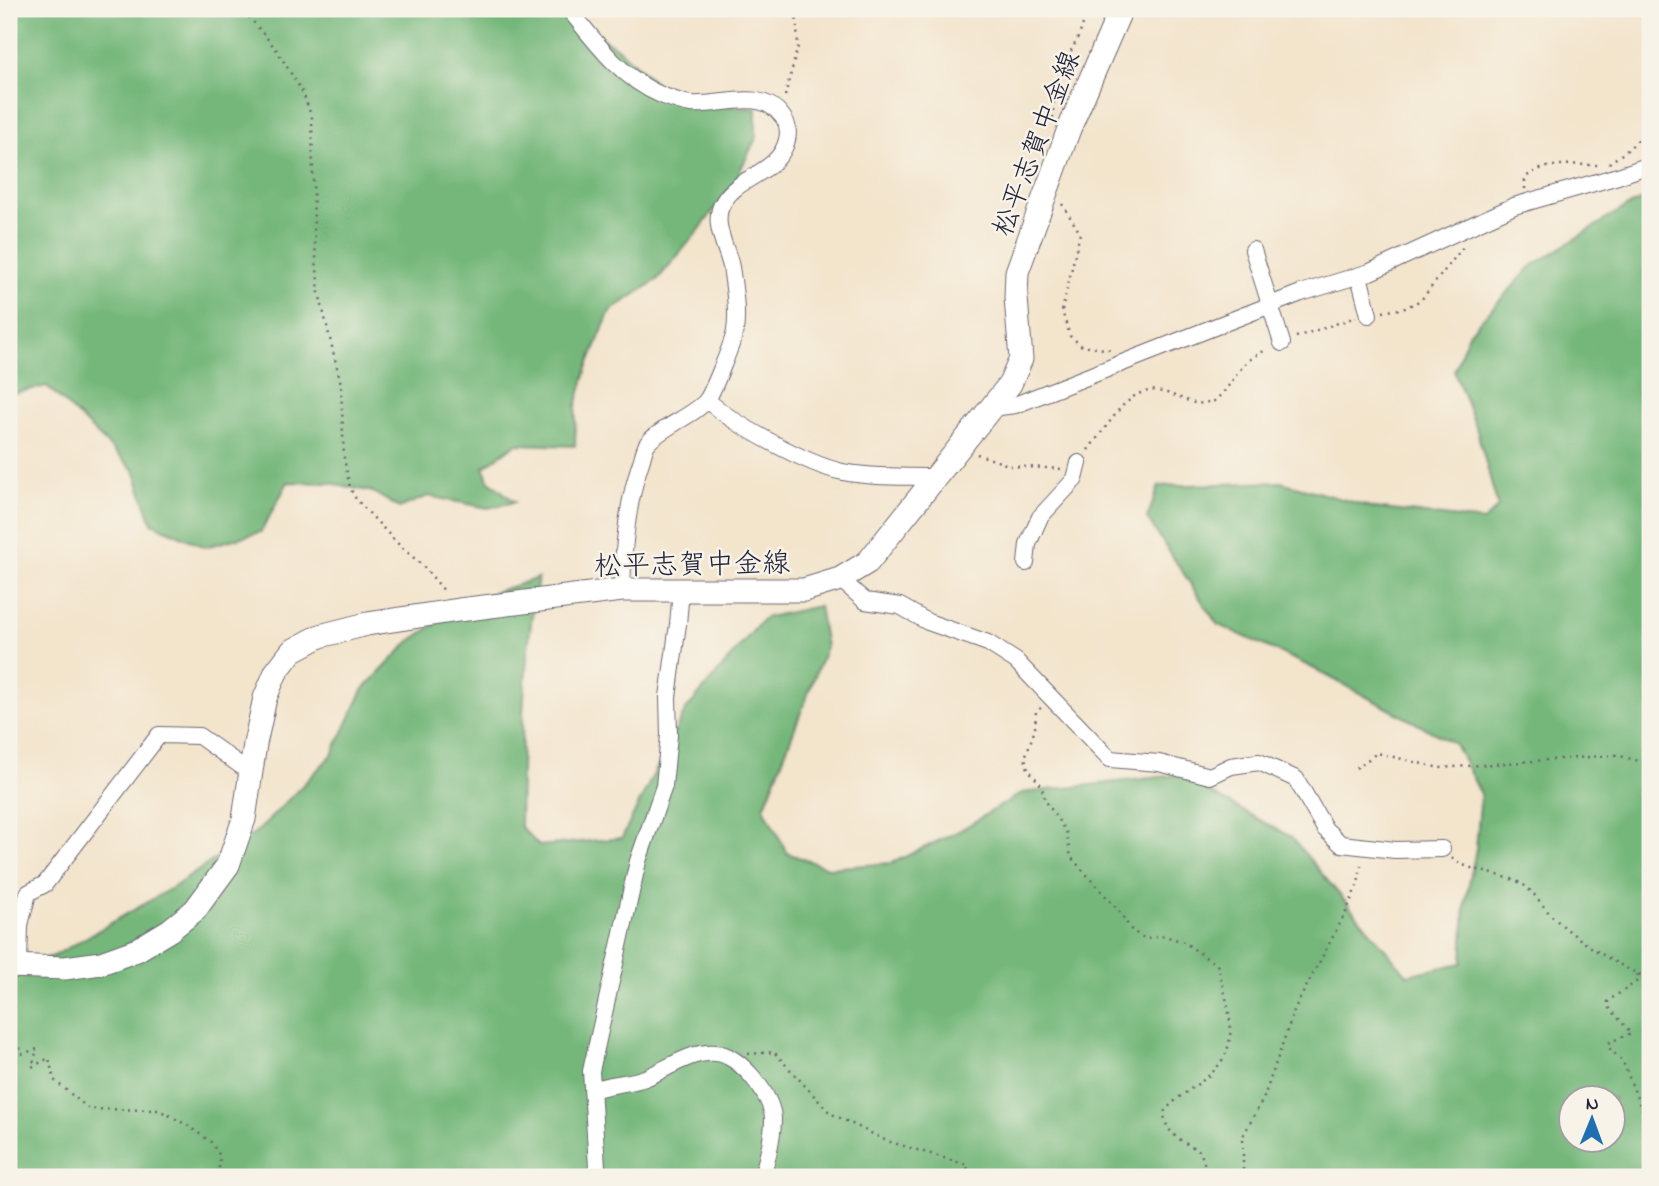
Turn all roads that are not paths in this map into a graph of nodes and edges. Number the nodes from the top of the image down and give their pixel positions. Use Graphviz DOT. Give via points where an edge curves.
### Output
graph roads {
  1 [pos="569,9"];
  2 [pos="1121,9"];
  3 [pos="1650,164"];
  4 [pos="1253,250"];
  5 [pos="1359,276"];
  6 [pos="1269,306"];
  7 [pos="1368,314"];
  8 [pos="1282,343"];
  9 [pos="707,400"];
  10 [pos="992,408"];
  11 [pos="1079,463"];
  12 [pos="935,477"];
  13 [pos="1026,563"];
  14 [pos="840,579"];
  15 [pos="622,590"];
  16 [pos="681,590"];
  17 [pos="251,773"];
  18 [pos="1442,849"];
  19 [pos="14,966"];
  20 [pos="593,1090"];
  21 [pos="595,1177"];
  22 [pos="762,1177"];
  1 -- 9 [label="street" via="605,56 636,82 691,104 747,99 780,113 787,125 784,151 721,204 719,225 731,266 735,332"];
  2 -- 10 [label="main road, 松平志賀中金線" via="1069,129 1017,272 1021,359"];
  3 -- 5 [label="street" via="1484,218"];
  4 -- 6 [label="street"];
  5 -- 6 [label="street"];
  5 -- 7 [label="street"];
  6 -- 8 [label="street"];
  6 -- 10 [label="street" via="1015,405"];
  9 -- 12 [label="street" via="738,423 817,464 843,472"];
  9 -- 15 [label="street" via="647,444 635,480"];
  10 -- 12 [label="main road, 松平志賀中金線"];
  11 -- 13 [label="street" via="1075,479 1040,517 1028,544"];
  12 -- 14 [label="main road, 松平志賀中金線" via="868,562"];
  14 -- 16 [label="main road, 松平志賀中金線" via="804,590"];
  14 -- 18 [label="street" via="865,601 900,606 928,622 988,643 1016,661 1110,759 1159,763 1210,776 1231,766 1259,762 1296,779 1325,829 1341,844"];
  15 -- 16 [label="main road, 松平志賀中金線"];
  15 -- 17 [label="main road, 松平志賀中金線" via="459,610 320,636 292,651 276,672 265,698"];
  16 -- 20 [label="street" via="668,697 664,786 638,861 592,1072"];
  17 -- 19 [label="main road, 松平志賀中金線" via="244,819 228,865 195,910 136,950 101,963 65,968"];
  17 -- 19 [label="street" via="199,736 159,735 45,884 28,893"];
  20 -- 21 [label="street"];
  20 -- 22 [label="street" via="642,1080 688,1057 718,1053 736,1062 761,1086 773,1117"];
}
